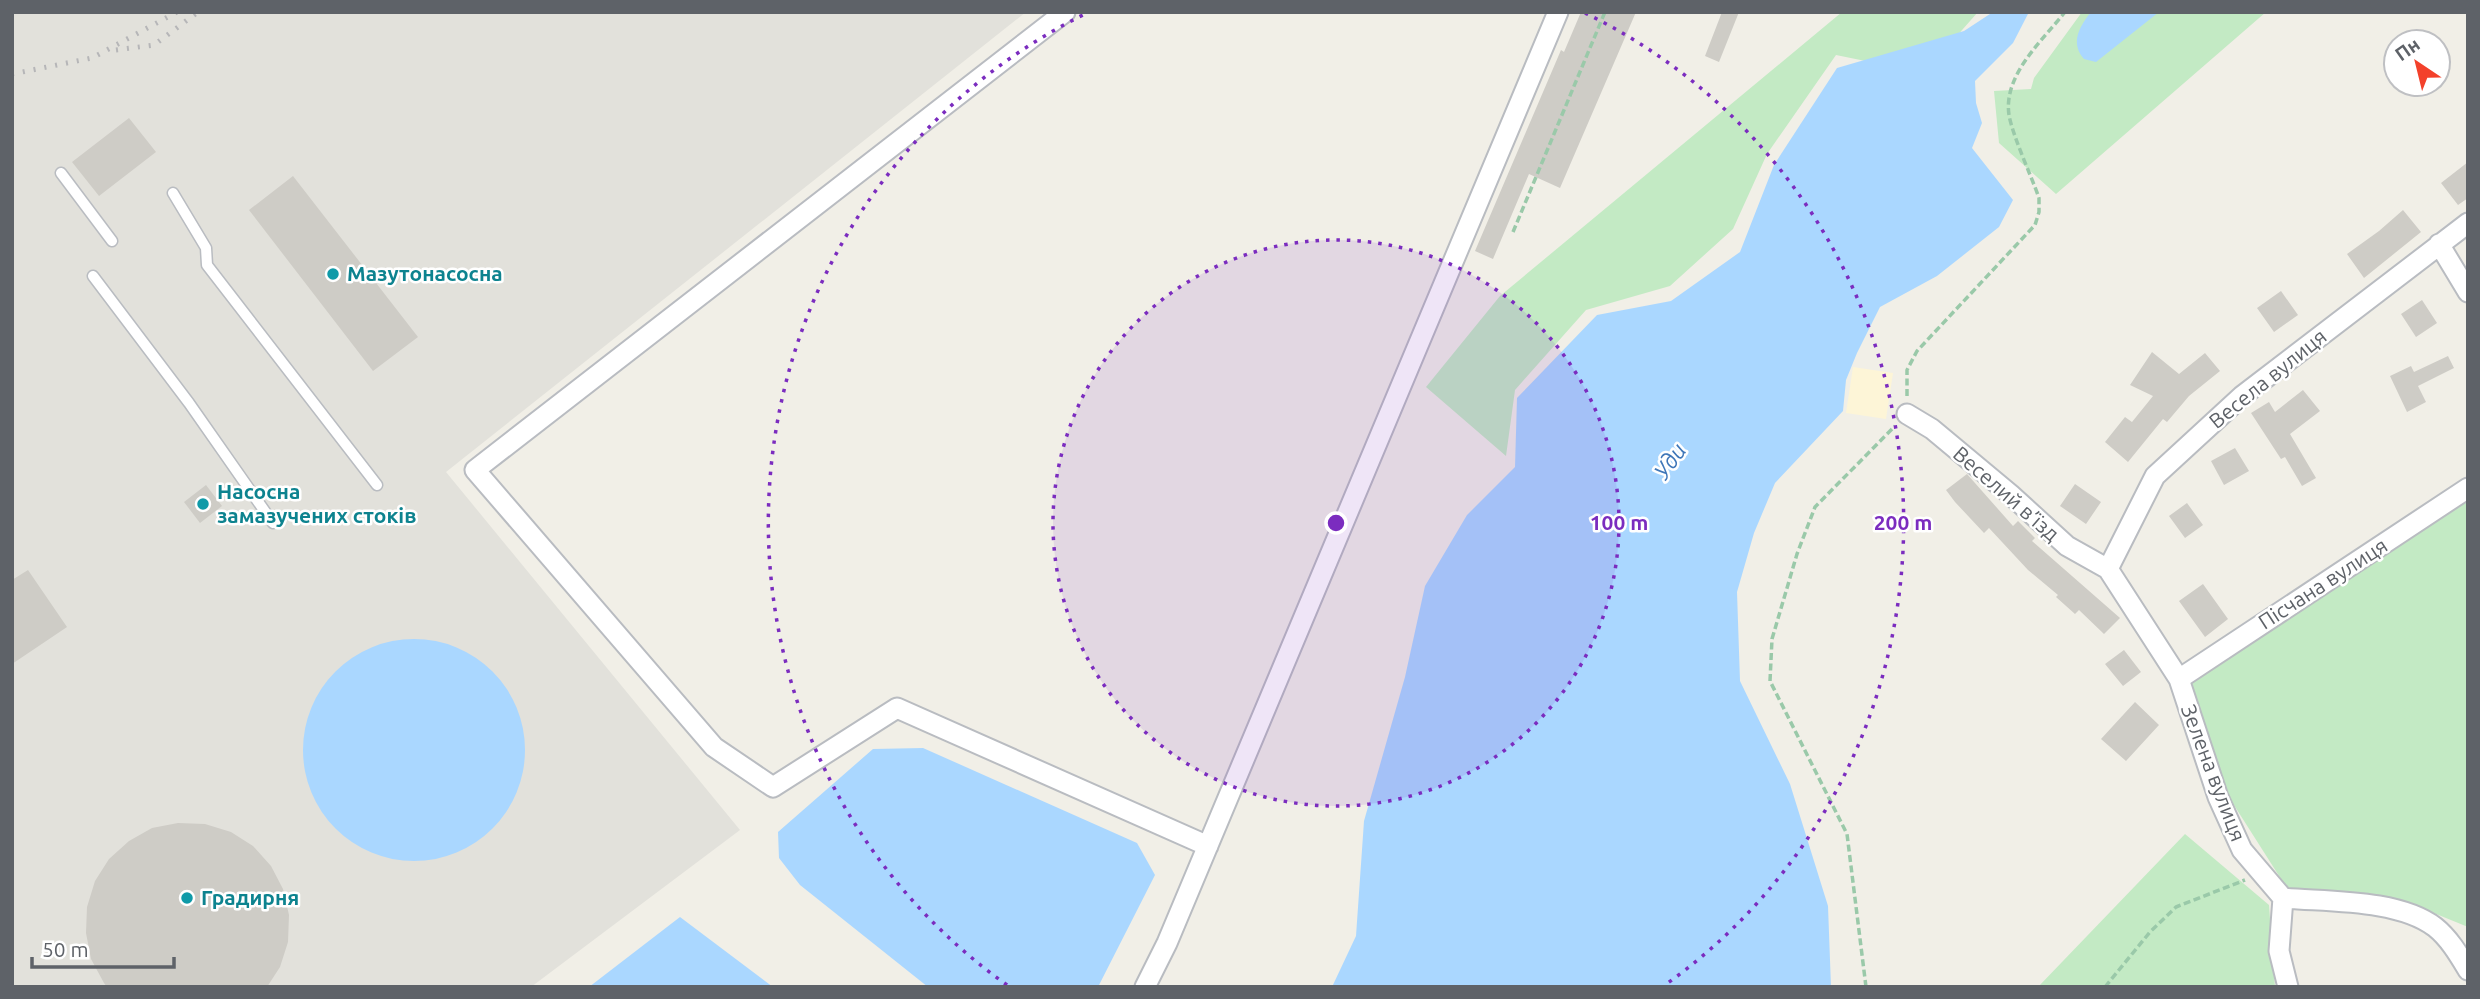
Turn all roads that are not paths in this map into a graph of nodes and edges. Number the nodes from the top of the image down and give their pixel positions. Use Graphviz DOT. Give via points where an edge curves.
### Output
graph roads {
  1 [pos="1065,12"];
  2 [pos="1558,12"];
  3 [pos="61,173"];
  4 [pos="173,193"];
  5 [pos="2468,223"];
  6 [pos="112,242"];
  7 [pos="2439,244"];
  8 [pos="93,275"];
  9 [pos="2468,292"];
  10 [pos="1907,414"];
  11 [pos="377,485"];
  12 [pos="2468,488"];
  13 [pos="273,523"];
  14 [pos="2108,569"];
  15 [pos="2179,679"];
  16 [pos="1208,846"];
  17 [pos="2283,898"];
  18 [pos="2468,970"];
  19 [pos="1145,987"];
  20 [pos="2288,987"];
  1 -- 16 [label="street" via="475,470 714,747 773,787 897,708"];
  2 -- 16 [label="street"];
  3 -- 6 [label="lane"];
  4 -- 11 [label="lane" via="206,248 207,264"];
  5 -- 7 [label="street, Весела вулиця"];
  7 -- 9 [label="street"];
  7 -- 14 [label="street, Весела вулиця" via="2242,396 2155,476"];
  8 -- 13 [label="lane"];
  10 -- 14 [label="street, Веселий в’їзд" via="2010,494 2067,546"];
  12 -- 15 [label="street, Пісчана вулиця"];
  14 -- 15 [label="street, Зелена вулиця"];
  15 -- 17 [label="street, Зелена вулиця" via="2218,797 2242,850"];
  16 -- 19 [label="street"];
  17 -- 18 [label="street" via="2384,907 2409,914 2435,927"];
  17 -- 20 [label="street" via="2279,951"];
}
